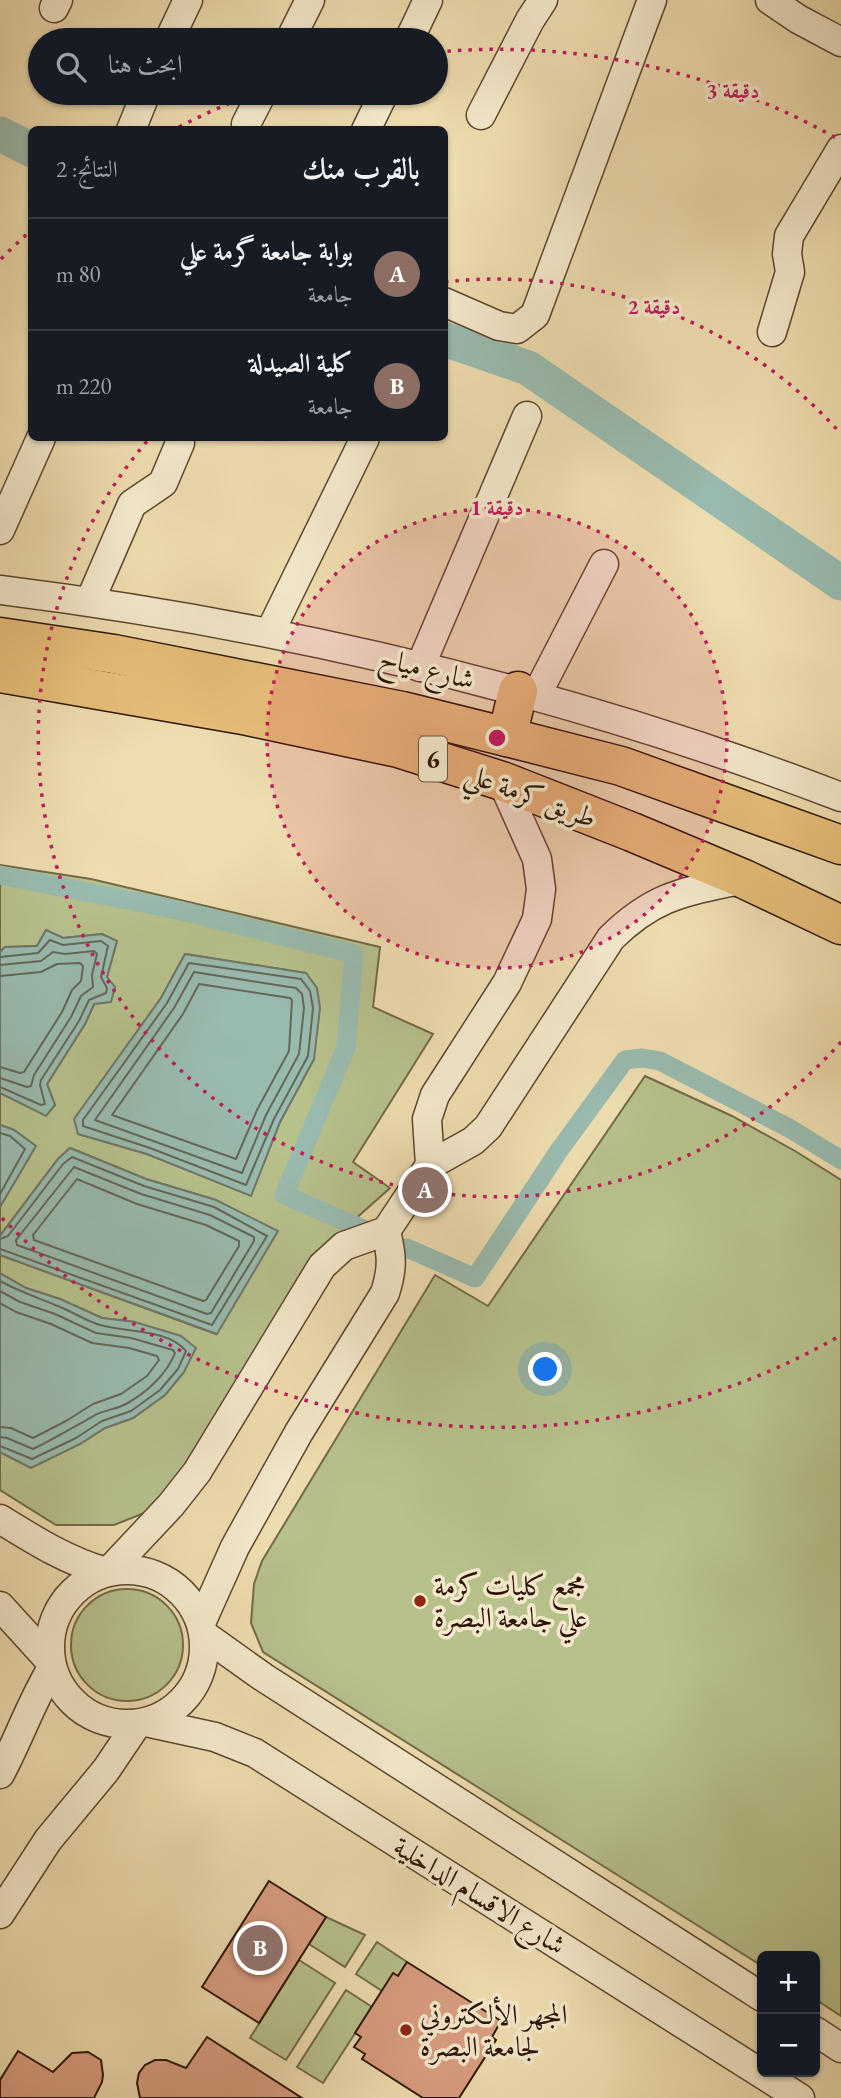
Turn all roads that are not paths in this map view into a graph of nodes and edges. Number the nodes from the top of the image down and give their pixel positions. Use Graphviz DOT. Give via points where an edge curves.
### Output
graph roads {
  1 [pos="188,0"];
  2 [pos="310,0"];
  3 [pos="428,0"];
  4 [pos="543,0"];
  5 [pos="652,0"];
  6 [pos="770,0"];
  7 [pos="175,28"];
  8 [pos="296,28"];
  9 [pos="415,28"];
  10 [pos="841,42"];
  11 [pos="141,105"];
  12 [pos="256,105"];
  13 [pos="378,105"];
  14 [pos="481,115"];
  15 [pos="246,124"];
  16 [pos="133,126"];
  17 [pos="368,126"];
  18 [pos="841,149"];
  19 [pos="448,304"];
  20 [pos="772,332"];
  21 [pos="527,416"];
  22 [pos="40,441"];
  23 [pos="364,441"];
  24 [pos="180,443"];
  25 [pos="0,530"];
  26 [pos="604,564"];
  27 [pos="0,590"];
  28 [pos="90,601"];
  29 [pos="270,632"];
  30 [pos="0,637"];
  31 [pos="421,667"];
  32 [pos="0,673"];
  33 [pos="527,694"];
  34 [pos="508,737"];
  35 [pos="502,781"];
  36 [pos="841,797"];
  37 [pos="841,845"];
  38 [pos="744,879"];
  39 [pos="841,925"];
  40 [pos="430,1166"];
  41 [pos="386,1231"];
  42 [pos="0,1519"];
  43 [pos="107,1571"];
  44 [pos="0,1606"];
  45 [pos="202,1629"];
  46 [pos="51,1665"];
  47 [pos="142,1723"];
  48 [pos="0,1774"];
  49 [pos="0,1914"];
  50 [pos="757,1994"];
  51 [pos="820,2034"];
  52 [pos="841,2048"];
  53 [pos="800,2098"];
  1 -- 7 [label="street"];
  2 -- 8 [label="street"];
  3 -- 9 [label="street"];
  4 -- 14 [label="street"];
  5 -- 19 [label="street" via="535,315 517,329"];
  6 -- 10 [label="street"];
  11 -- 16 [label="street"];
  12 -- 15 [label="street"];
  13 -- 17 [label="street"];
  18 -- 20 [label="street" via="789,236 790,272"];
  21 -- 31 [label="street"];
  22 -- 25 [label="street"];
  23 -- 29 [label="street"];
  24 -- 28 [label="street" via="163,483 132,504"];
  26 -- 33 [label="street"];
  27 -- 28 [label="street, شارع مياح"];
  28 -- 29 [label="street, شارع مياح"];
  29 -- 31 [label="street, شارع مياح"];
  30 -- 34 [label="highway, طريق كرمة علي / 6" via="141,659 402,710"];
  31 -- 33 [label="street, شارع مياح"];
  32 -- 35 [label="highway, طريق كرمة علي / 6" via="243,715 398,748"];
  33 -- 34 [label="highway"];
  33 -- 36 [label="street, شارع مياح" via="699,746"];
  34 -- 37 [label="highway, طريق كرمة علي / 6" via="621,766"];
  35 -- 38 [label="highway, طريق كرمة علي / 6"];
  35 -- 40 [label="street" via="537,859 541,889 537,919 508,983 435,1095 427,1119"];
  38 -- 39 [label="highway, طريق كرمة علي / 6"];
  38 -- 40 [label="street" via="677,894 630,920 595,960 488,1128"];
  40 -- 41 [label="street"];
  41 -- 43 [label="street" via="345,1246 323,1266 197,1472 172,1505"];
  41 -- 45 [label="street" via="391,1273 385,1293 247,1524"];
  42 -- 43 [label="street" via="82,1565"];
  43 -- 45 [label="street" via="132,1569 174,1585 190,1602"];
  43 -- 46 [label="street" via="79,1585 64,1600 49,1640"];
  44 -- 46 [label="street"];
  45 -- 47 [label="street" via="203,1658 197,1680 167,1713"];
  45 -- 50 [label="street" via="263,1677"];
  46 -- 47 [label="street" via="75,1706 115,1724"];
  46 -- 48 [label="street"];
  47 -- 49 [label="street" via="48,1840"];
  47 -- 53 [label="street, شارع الاقسام الداخلية" via="215,1737 255,1754"];
  51 -- 52 [label="street"];
}
